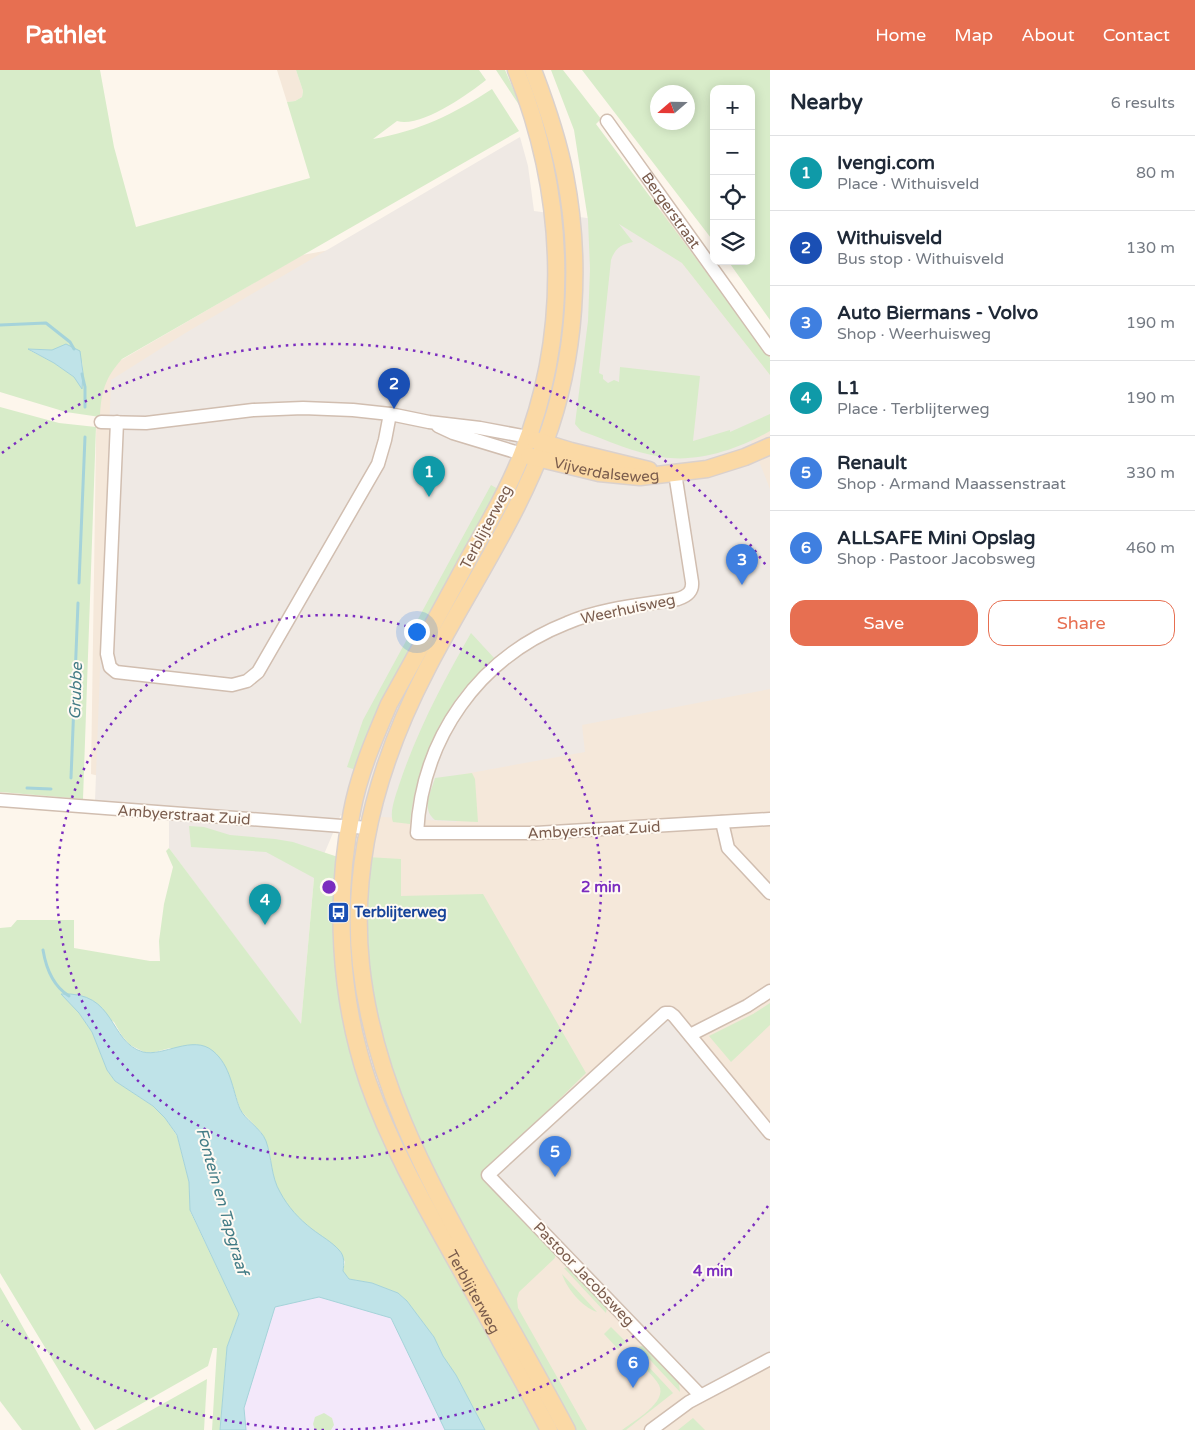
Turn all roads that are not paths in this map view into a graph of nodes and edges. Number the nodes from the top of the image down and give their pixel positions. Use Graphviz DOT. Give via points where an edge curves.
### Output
graph roads {
  1 [pos="522,72"];
  2 [pos="607,121"];
  3 [pos="770,349"];
  4 [pos="390,414"];
  5 [pos="101,422"];
  6 [pos="117,422"];
  7 [pos="429,422"];
  8 [pos="528,438"];
  9 [pos="545,443"];
  10 [pos="770,446"];
  11 [pos="522,454"];
  12 [pos="538,458"];
  13 [pos="675,473"];
  14 [pos="0,800"];
  15 [pos="770,819"];
  16 [pos="722,822"];
  17 [pos="349,827"];
  18 [pos="368,828"];
  19 [pos="417,833"];
  20 [pos="770,893"];
  21 [pos="770,991"];
  22 [pos="690,1035"];
  23 [pos="769,1131"];
  24 [pos="770,1359"];
  25 [pos="700,1395"];
  26 [pos="549,1430"];
  27 [pos="567,1430"];
  28 [pos="651,1430"];
  1 -- 8 [label="main road, Terblijterweg" via="546,166 557,263 552,341 541,396"];
  1 -- 9 [label="main road, Terblijterweg" via="555,133 570,206 573,297 568,349"];
  2 -- 3 [label="street, Bergerstraat"];
  4 -- 6 [label="street" via="277,409 146,423"];
  4 -- 6 [label="street" via="378,464 258,672 248,681 232,685 116,672 110,667 107,654"];
  4 -- 7 [label="street"];
  5 -- 6 [label="street"];
  7 -- 8 [label="street"];
  7 -- 11 [label="street" via="453,433"];
  8 -- 9 [label="main road"];
  8 -- 11 [label="main road, Terblijterweg"];
  9 -- 12 [label="main road, Terblijterweg"];
  9 -- 13 [label="main road, Vijverdalseweg" via="624,464"];
  10 -- 13 [label="main road, Vijverdalseweg" via="721,465"];
  11 -- 12 [label="main road"];
  11 -- 17 [label="main road, Terblijterweg" via="498,505 389,704 365,766"];
  12 -- 13 [label="main road, Vijverdalseweg" via="622,476"];
  12 -- 18 [label="main road, Terblijterweg" via="501,537 406,711 379,782"];
  13 -- 19 [label="street, Weerhuisweg" via="691,592 678,599 601,612 567,622 532,640 498,664 472,690 443,733 424,783"];
  14 -- 17 [label="street, Ambyerstraat Zuid"];
  15 -- 16 [label="street, Ambyerstraat Zuid"];
  16 -- 19 [label="street, Ambyerstraat Zuid" via="536,833"];
  16 -- 20 [label="street" via="728,848"];
  17 -- 18 [label="street, Ambyerstraat Zuid"];
  17 -- 26 [label="main road, Terblijterweg" via="343,891 343,958 348,1001 368,1082 389,1135 411,1178"];
  18 -- 27 [label="main road, Terblijterweg" via="359,897 360,962 369,1022 386,1081 437,1194"];
  21 -- 22 [label="street"];
  22 -- 23 [label="street"];
  22 -- 25 [label="street, Pastoor Jacobsweg" via="670,1013 665,1012 488,1175"];
  24 -- 25 [label="street"];
  25 -- 28 [label="street"];
}
